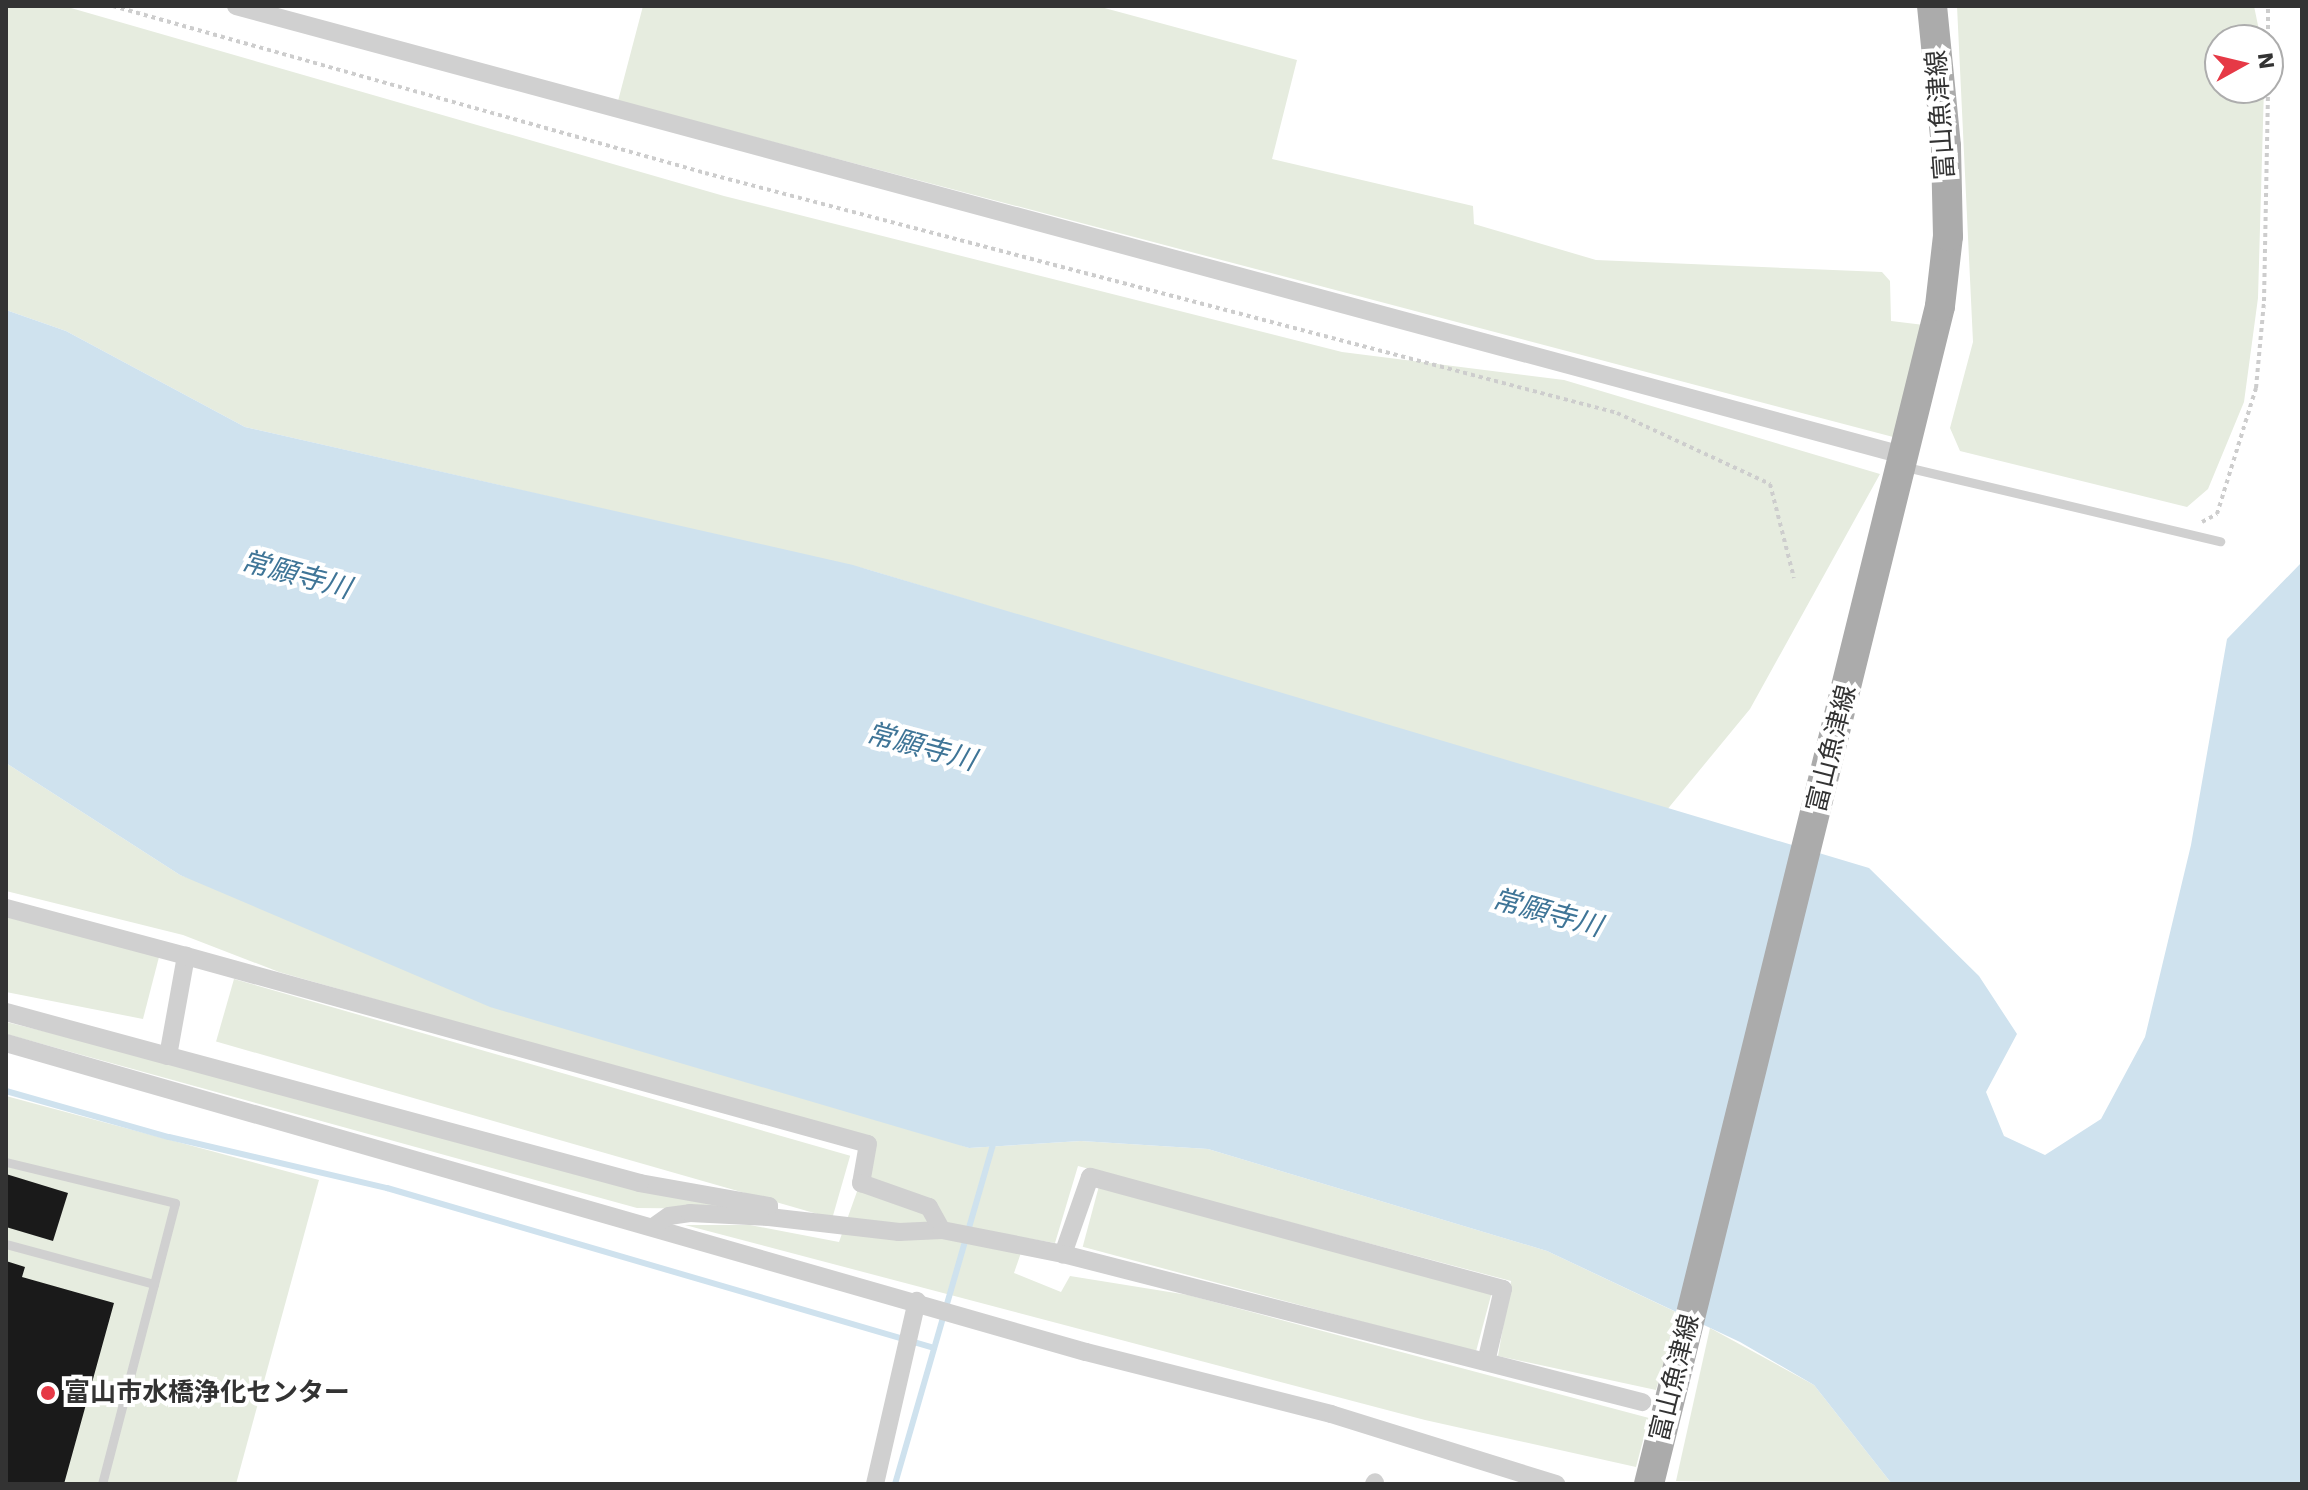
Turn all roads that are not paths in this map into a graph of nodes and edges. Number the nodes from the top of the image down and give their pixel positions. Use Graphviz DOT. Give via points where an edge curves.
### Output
graph roads {
  1 [pos="236,6"];
  2 [pos="1930,7"];
  3 [pos="1903,466"];
  4 [pos="2220,541"];
  5 [pos="6,908"];
  6 [pos="186,956"];
  7 [pos="6,1012"];
  8 [pos="6,1043"];
  9 [pos="168,1056"];
  10 [pos="6,1162"];
  11 [pos="769,1217"];
  12 [pos="653,1227"];
  13 [pos="942,1230"];
  14 [pos="6,1244"];
  15 [pos="1063,1254"];
  16 [pos="154,1284"];
  17 [pos="917,1301"];
  18 [pos="1486,1362"];
  19 [pos="1642,1402"];
  20 [pos="1650,1481"];
  21 [pos="102,1484"];
  22 [pos="875,1484"];
  23 [pos="1556,1484"];
  1 -- 3 [label="street"];
  2 -- 3 [label="main road, 富山魚津線" via="1948,236 1926,372"];
  3 -- 4 [label="lane"];
  3 -- 20 [label="main road, 富山魚津線"];
  5 -- 6 [label="street"];
  6 -- 9 [label="street"];
  6 -- 13 [label="street" via="868,1144 861,1183 929,1207"];
  7 -- 9 [label="street"];
  8 -- 12 [label="street"];
  9 -- 11 [label="street" via="640,1183 769,1206"];
  10 -- 16 [label="lane" via="175,1203"];
  11 -- 12 [label="street" via="690,1213 669,1216"];
  11 -- 13 [label="street" via="899,1232"];
  12 -- 17 [label="street"];
  13 -- 15 [label="street"];
  14 -- 16 [label="lane"];
  15 -- 18 [label="street"];
  15 -- 18 [label="street" via="1090,1177 1503,1289"];
  16 -- 21 [label="lane"];
  17 -- 22 [label="street"];
  17 -- 23 [label="street" via="1086,1352 1331,1414"];
  18 -- 19 [label="street"];
}
